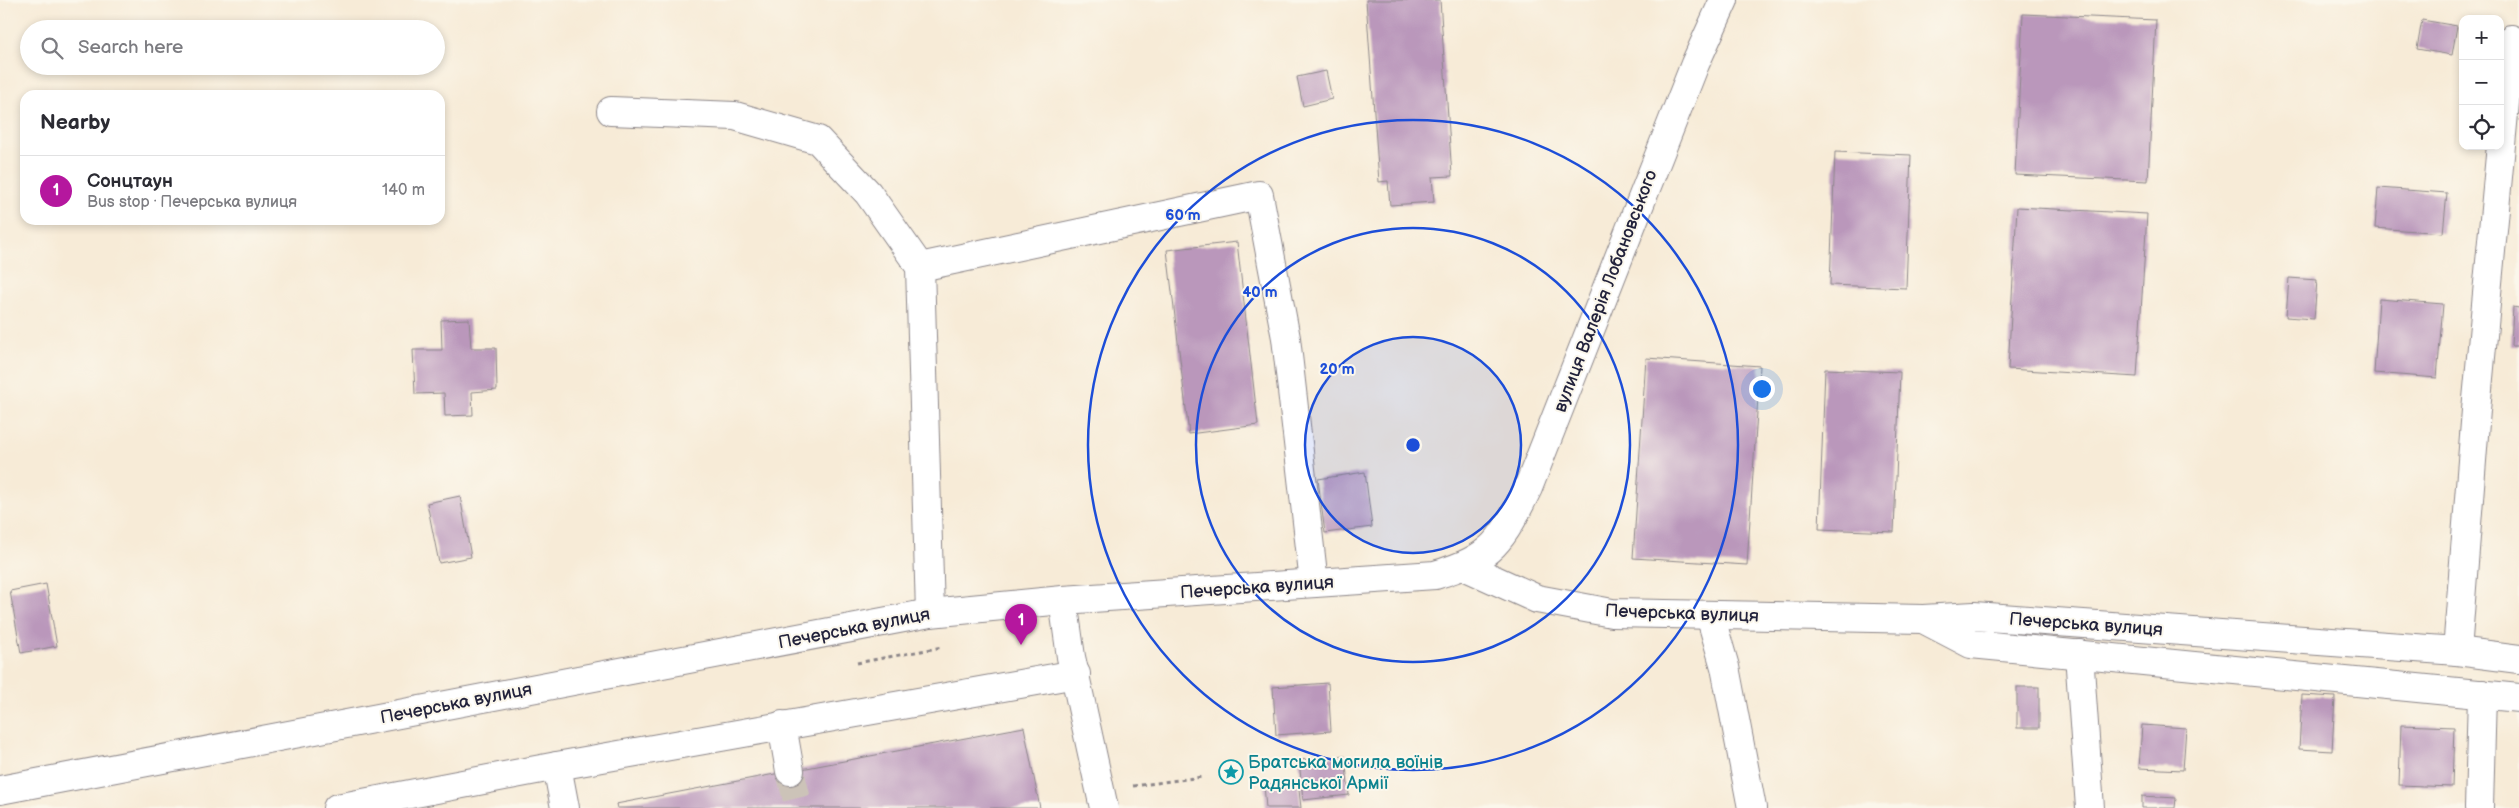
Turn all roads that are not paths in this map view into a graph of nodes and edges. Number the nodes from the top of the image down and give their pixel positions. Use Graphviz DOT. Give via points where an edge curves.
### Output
graph roads {
  1 [pos="1724,0"];
  2 [pos="2512,39"];
  3 [pos="611,111"];
  4 [pos="920,267"];
  5 [pos="1464,566"];
  6 [pos="1314,583"];
  7 [pos="1063,600"];
  8 [pos="930,613"];
  9 [pos="1710,615"];
  10 [pos="1923,620"];
  11 [pos="2457,651"];
  12 [pos="2079,654"];
  13 [pos="2519,659"];
  14 [pos="1076,674"];
  15 [pos="2482,694"];
  16 [pos="2519,698"];
  17 [pos="782,725"];
  18 [pos="557,766"];
  19 [pos="790,771"];
  20 [pos="0,790"];
  21 [pos="1102,799"];
  22 [pos="337,808"];
  23 [pos="565,808"];
  24 [pos="1752,808"];
  25 [pos="2090,808"];
  26 [pos="2479,808"];
  1 -- 5 [label="street, вулиця Валерія Лобановського" via="1695,64 1528,488 1512,520 1490,550"];
  2 -- 11 [label="street" via="2476,410"];
  3 -- 4 [label="street" via="735,116 818,140 868,192"];
  4 -- 6 [label="street" via="1259,195 1286,338"];
  4 -- 8 [label="street"];
  5 -- 6 [label="street, Печерська вулиця" via="1435,575"];
  5 -- 9 [label="street, Печерська вулиця" via="1546,601 1612,613"];
  6 -- 7 [label="street, Печерська вулиця"];
  7 -- 8 [label="street, Печерська вулиця"];
  7 -- 14 [label="street"];
  8 -- 20 [label="street, Печерська вулиця"];
  9 -- 10 [label="street, Печерська вулиця"];
  9 -- 24 [label="street" via="1725,667"];
  10 -- 11 [label="street, Печерська вулиця" via="1974,616"];
  10 -- 12 [label="street" via="1971,644"];
  11 -- 13 [label="street, Печерська вулиця"];
  12 -- 15 [label="street"];
  12 -- 25 [label="street"];
  14 -- 17 [label="street"];
  14 -- 21 [label="street"];
  15 -- 16 [label="street"];
  15 -- 26 [label="street"];
  17 -- 18 [label="street"];
  17 -- 19 [label="street"];
  18 -- 22 [label="street"];
  18 -- 23 [label="street"];
}
